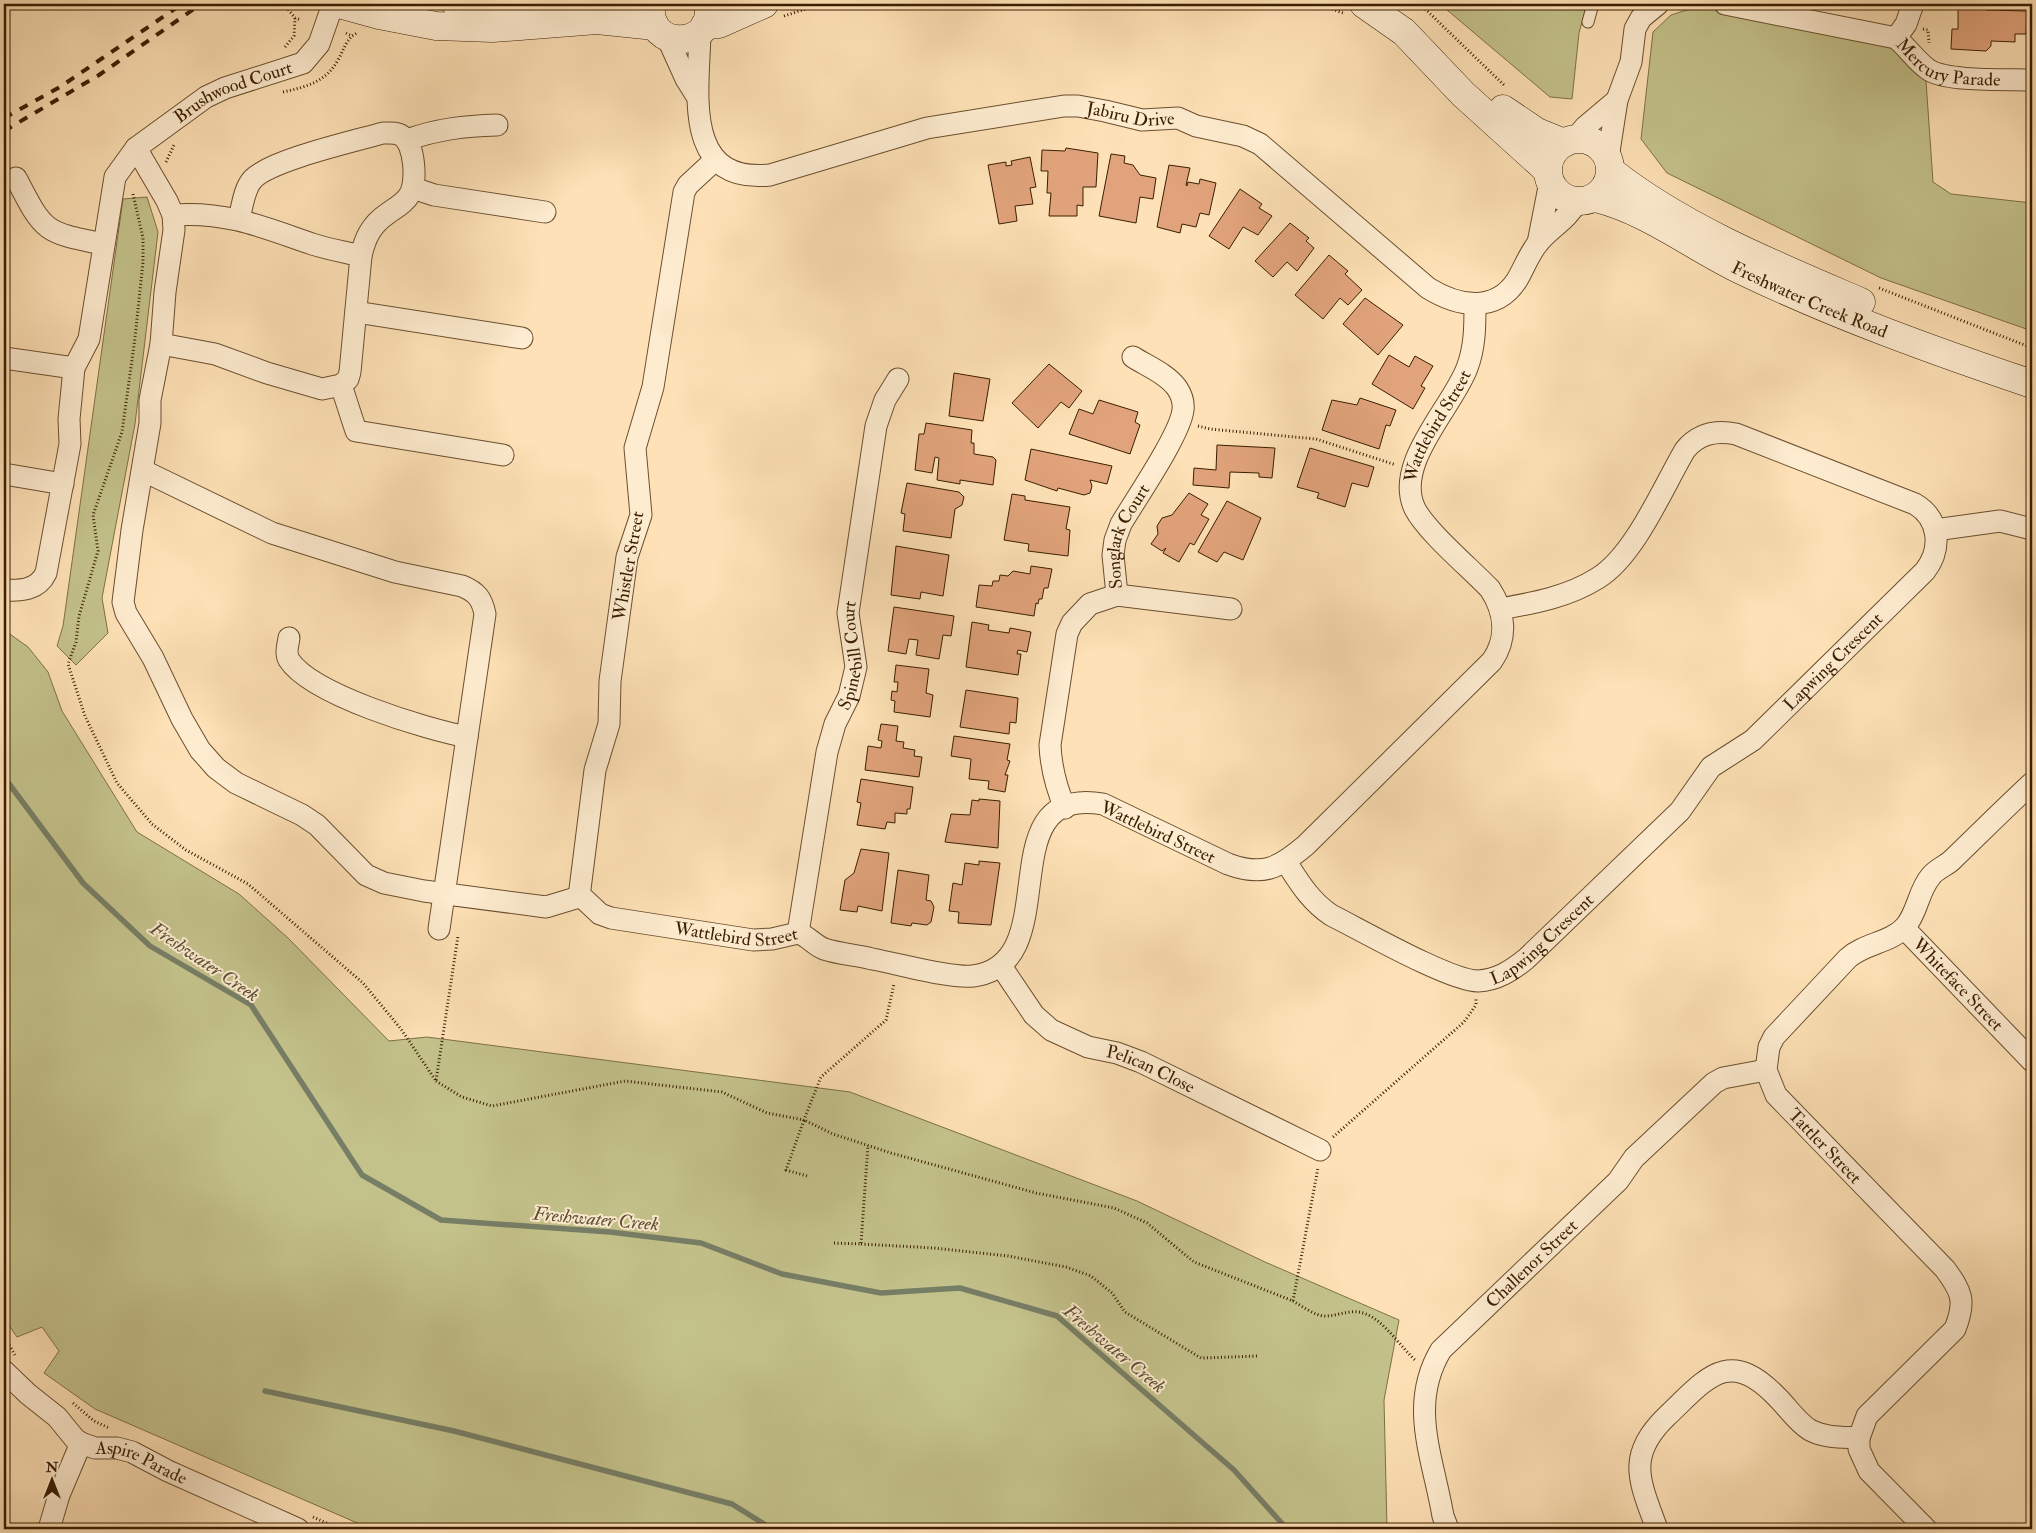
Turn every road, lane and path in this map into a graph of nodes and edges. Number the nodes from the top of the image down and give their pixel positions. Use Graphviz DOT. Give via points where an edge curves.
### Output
graph roads {
  1 [pos="7,4"];
  2 [pos="284,4"];
  3 [pos="333,4"];
  4 [pos="339,4"];
  5 [pos="456,4"];
  6 [pos="596,4"];
  7 [pos="764,4"];
  8 [pos="1364,4"];
  9 [pos="1391,4"];
  10 [pos="1420,4"];
  11 [pos="1593,4"];
  12 [pos="1658,4"];
  13 [pos="1725,4"];
  14 [pos="1913,4"];
  15 [pos="4,9"];
  16 [pos="295,18"];
  17 [pos="301,20"];
  18 [pos="704,20"];
  19 [pos="658,22"];
  20 [pos="1588,22"];
  21 [pos="1896,38"];
  22 [pos="279,50"];
  23 [pos="2032,80"];
  24 [pos="279,86"];
  25 [pos="281,92"];
  26 [pos="1512,92"];
  27 [pos="696,95"];
  28 [pos="1617,100"];
  29 [pos="497,125"];
  30 [pos="407,140"];
  31 [pos="1570,141"];
  32 [pos="176,142"];
  33 [pos="136,148"];
  34 [pos="715,160"];
  35 [pos="1610,165"];
  36 [pos="1548,176"];
  37 [pos="16,178"];
  38 [pos="154,178"];
  39 [pos="113,184"];
  40 [pos="413,188"];
  41 [pos="1586,200"];
  42 [pos="545,212"];
  43 [pos="173,215"];
  44 [pos="239,219"];
  45 [pos="1538,243"];
  46 [pos="103,244"];
  47 [pos="361,256"];
  48 [pos="1874,286"];
  49 [pos="1475,304"];
  50 [pos="356,312"];
  51 [pos="522,338"];
  52 [pos="161,344"];
  53 [pos="2032,348"];
  54 [pos="1133,357"];
  55 [pos="4,358"];
  56 [pos="2032,365"];
  57 [pos="74,368"];
  58 [pos="898,379"];
  59 [pos="2032,384"];
  60 [pos="341,385"];
  61 [pos="1180,421"];
  62 [pos="503,455"];
  63 [pos="1412,470"];
  64 [pos="144,471"];
  65 [pos="4,474"];
  66 [pos="63,484"];
  67 [pos="2032,529"];
  68 [pos="1935,530"];
  69 [pos="4,590"];
  70 [pos="1117,595"];
  71 [pos="1500,608"];
  72 [pos="1231,609"];
  73 [pos="289,638"];
  74 [pos="467,737"];
  75 [pos="2032,783"];
  76 [pos="1064,808"];
  77 [pos="1286,862"];
  78 [pos="443,894"];
  79 [pos="578,898"];
  80 [pos="1904,928"];
  81 [pos="449,932"];
  82 [pos="798,933"];
  83 [pos="899,964"];
  84 [pos="1001,966"];
  85 [pos="1477,981"];
  86 [pos="2032,1061"];
  87 [pos="1766,1070"];
  88 [pos="436,1081"];
  89 [pos="804,1120"];
  90 [pos="868,1145"];
  91 [pos="1320,1150"];
  92 [pos="807,1176"];
  93 [pos="834,1243"];
  94 [pos="861,1244"];
  95 [pos="1294,1301"];
  96 [pos="1258,1356"];
  97 [pos="1431,1367"];
  98 [pos="4,1370"];
  99 [pos="1859,1438"];
  100 [pos="81,1443"];
  101 [pos="326,1523"];
  102 [pos="287,1527"];
  103 [pos="324,1527"];
  104 [pos="49,1529"];
  105 [pos="1448,1529"];
  106 [pos="1658,1529"];
  107 [pos="1926,1529"];
  1 -- 15 [label="path"];
  2 -- 16 [label="path"];
  3 -- 33 [label="street, Brushwood Court" via="319,44 303,63 206,97"];
  4 -- 19 [label="main road" via="379,16 436,26 493,28 597,20"];
  5 -- 6 [label="main road" via="517,8"];
  7 -- 18 [label="main road" via="718,24"];
  8 -- 36 [label="main road" via="1404,32"];
  9 -- 31 [label="main road" via="1422,29 1470,80 1500,106 1537,132"];
  10 -- 26 [label="path"];
  11 -- 20 [label="lane"];
  12 -- 28 [label="street" via="1641,18 1635,29 1630,62"];
  13 -- 21 [label="street, Mercury Parade"];
  14 -- 21 [label="street" via="1906,24"];
  16 -- 17 [label="path"];
  16 -- 22 [label="path" via="294,36"];
  18 -- 19 [label="main road" via="684,40"];
  18 -- 27 [label="street"];
  19 -- 27 [label="street"];
  21 -- 23 [label="street, Mercury Parade" via="1922,65 1938,75"];
  24 -- 25 [label="path"];
  27 -- 34 [label="street" via="703,134"];
  28 -- 31 [label="street"];
  28 -- 35 [label="street"];
  29 -- 30 [label="street" via="456,127"];
  30 -- 40 [label="street" via="415,174"];
  30 -- 44 [label="street" via="394,133 383,134 295,158 266,171 253,179"];
  31 -- 35 [label="main road" via="1595,143"];
  31 -- 36 [label="main road" via="1552,154"];
  32 -- 38 [label="path" via="165,165"];
  33 -- 38 [label="street"];
  33 -- 39 [label="street, Brushwood Court"];
  34 -- 49 [label="street, Jabiru Drive" via="734,174 770,175 927,128 1064,106 1142,120 1178,118 1260,144 1428,288 1446,299"];
  34 -- 79 [label="street, Whistler Street" via="684,192 653,387 634,448 640,515 627,557 610,681 609,724 595,770"];
  35 -- 41 [label="main road" via="1603,191"];
  35 -- 56 [label="main road, Freshwater Creek Road" via="1649,200 1788,271"];
  36 -- 41 [label="main road" via="1560,196"];
  36 -- 45 [label="street, Jabiru Drive"];
  37 -- 46 [label="street" via="34,214 48,229"];
  38 -- 43 [label="street"];
  39 -- 46 [label="street"];
  39 -- 88 [label="path" via="131,186 142,238 143,262 122,432 93,516 98,551 68,664 85,716 117,783 152,824 186,850 248,884 363,983 401,1029"];
  40 -- 42 [label="street" via="434,195"];
  40 -- 47 [label="street" via="409,197 373,226 365,239"];
  41 -- 45 [label="street, Jabiru Drive"];
  41 -- 59 [label="main road, Freshwater Creek Road" via="1632,210 1704,252 1803,299"];
  43 -- 44 [label="street" via="209,214"];
  43 -- 52 [label="street" via="174,242 164,292"];
  44 -- 47 [label="street"];
  45 -- 49 [label="street, Jabiru Drive" via="1515,282 1504,293"];
  46 -- 57 [label="street" via="89,339"];
  47 -- 50 [label="street"];
  48 -- 53 [label="path"];
  49 -- 63 [label="street, Wattlebird Street" via="1474,341 1466,370"];
  50 -- 51 [label="street"];
  50 -- 60 [label="street" via="350,372"];
  52 -- 60 [label="street" via="215,354 322,389"];
  52 -- 64 [label="street" via="150,400"];
  54 -- 61 [label="street, Songlark Court" via="1176,387 1182,397"];
  55 -- 57 [label="street"];
  57 -- 66 [label="street" via="70,444"];
  58 -- 82 [label="street, Spinebill Court" via="885,400 876,426 848,613 856,667 849,696 827,752"];
  60 -- 62 [label="street" via="356,431"];
  61 -- 63 [label="path" via="1210,429 1316,439"];
  61 -- 70 [label="street, Songlark Court" via="1120,524 1115,540"];
  63 -- 71 [label="street, Wattlebird Street" via="1412,500 1420,517 1490,589"];
  64 -- 74 [label="street" via="272,532 347,558 472,590 483,605 485,614"];
  64 -- 78 [label="street" via="132,530 123,602 200,750 216,768 236,782 317,825 366,875 384,883"];
  65 -- 66 [label="street"];
  66 -- 69 [label="street" via="42,581 21,591"];
  67 -- 68 [label="street" via="2000,521"];
  68 -- 71 [label="street" via="1928,513 1915,504 1736,434 1707,434 1685,450 1629,547 1612,568 1592,582 1557,597"];
  68 -- 85 [label="street, Lapwing Crescent" via="1936,549 1926,571 1753,740 1711,767 1680,811 1526,959 1509,973"];
  70 -- 72 [label="street"];
  70 -- 76 [label="street, Songlark Court" via="1090,604 1072,622 1067,634 1050,745 1050,764"];
  71 -- 77 [label="street, Wattlebird Street" via="1502,641 1485,670"];
  73 -- 74 [label="street" via="288,658 310,679 363,705 414,724"];
  74 -- 78 [label="street"];
  75 -- 80 [label="street, Tattler Street" via="1949,863 1933,874"];
  76 -- 77 [label="street, Wattlebird Street" via="1083,803 1103,804 1240,869 1257,871"];
  76 -- 84 [label="street" via="1049,819 1038,837 1020,940"];
  77 -- 85 [label="street, Lapwing Crescent" via="1308,895 1331,915 1450,974"];
  78 -- 79 [label="street" via="546,907"];
  78 -- 81 [label="street"];
  79 -- 82 [label="street, Wattlebird Street" via="611,918 753,940 772,940"];
  80 -- 86 [label="street, Whiteface Street"];
  80 -- 87 [label="street, Tattler Street" via="1848,958 1774,1037 1769,1047"];
  81 -- 88 [label="path"];
  82 -- 83 [label="street, Wattlebird Street" via="824,949"];
  83 -- 84 [label="street, Wattlebird Street" via="962,976 988,973"];
  83 -- 89 [label="path" via="886,1020 821,1077"];
  84 -- 91 [label="street, Pelican Close" via="1029,1009 1051,1030 1088,1047 1142,1062"];
  85 -- 91 [label="path" via="1476,1005 1464,1022"];
  87 -- 97 [label="street, Challenor Street" via="1728,1076 1714,1083 1634,1158 1618,1181 1441,1350"];
  87 -- 99 [label="street, Tattler Street" via="1776,1095 1945,1269 1957,1285 1962,1299 1955,1329 1867,1416"];
  88 -- 89 [label="path" via="462,1097 492,1106 625,1081 722,1092 767,1113"];
  89 -- 90 [label="path"];
  89 -- 92 [label="path" via="786,1170"];
  90 -- 94 [label="path"];
  90 -- 95 [label="path" via="1036,1193 1114,1208 1148,1223 1194,1262"];
  91 -- 95 [label="path"];
  93 -- 94 [label="path"];
  94 -- 96 [label="path" via="998,1255 1066,1267 1092,1276 1112,1293 1125,1312 1201,1358"];
  95 -- 97 [label="path" via="1322,1316 1355,1311 1379,1320 1400,1346 1417,1361"];
  97 -- 105 [label="street, Challenor Street" via="1423,1408"];
  98 -- 100 [label="street, Aspire Parade"];
  99 -- 106 [label="street" via="1831,1436 1809,1429 1756,1377 1743,1372 1716,1373 1654,1428 1644,1443 1638,1471"];
  99 -- 107 [label="street" via="1859,1449 1869,1471"];
  100 -- 102 [label="street, Aspire Parade" via="132,1452"];
  100 -- 104 [label="street" via="59,1494"];
  101 -- 103 [label="path"];
}
